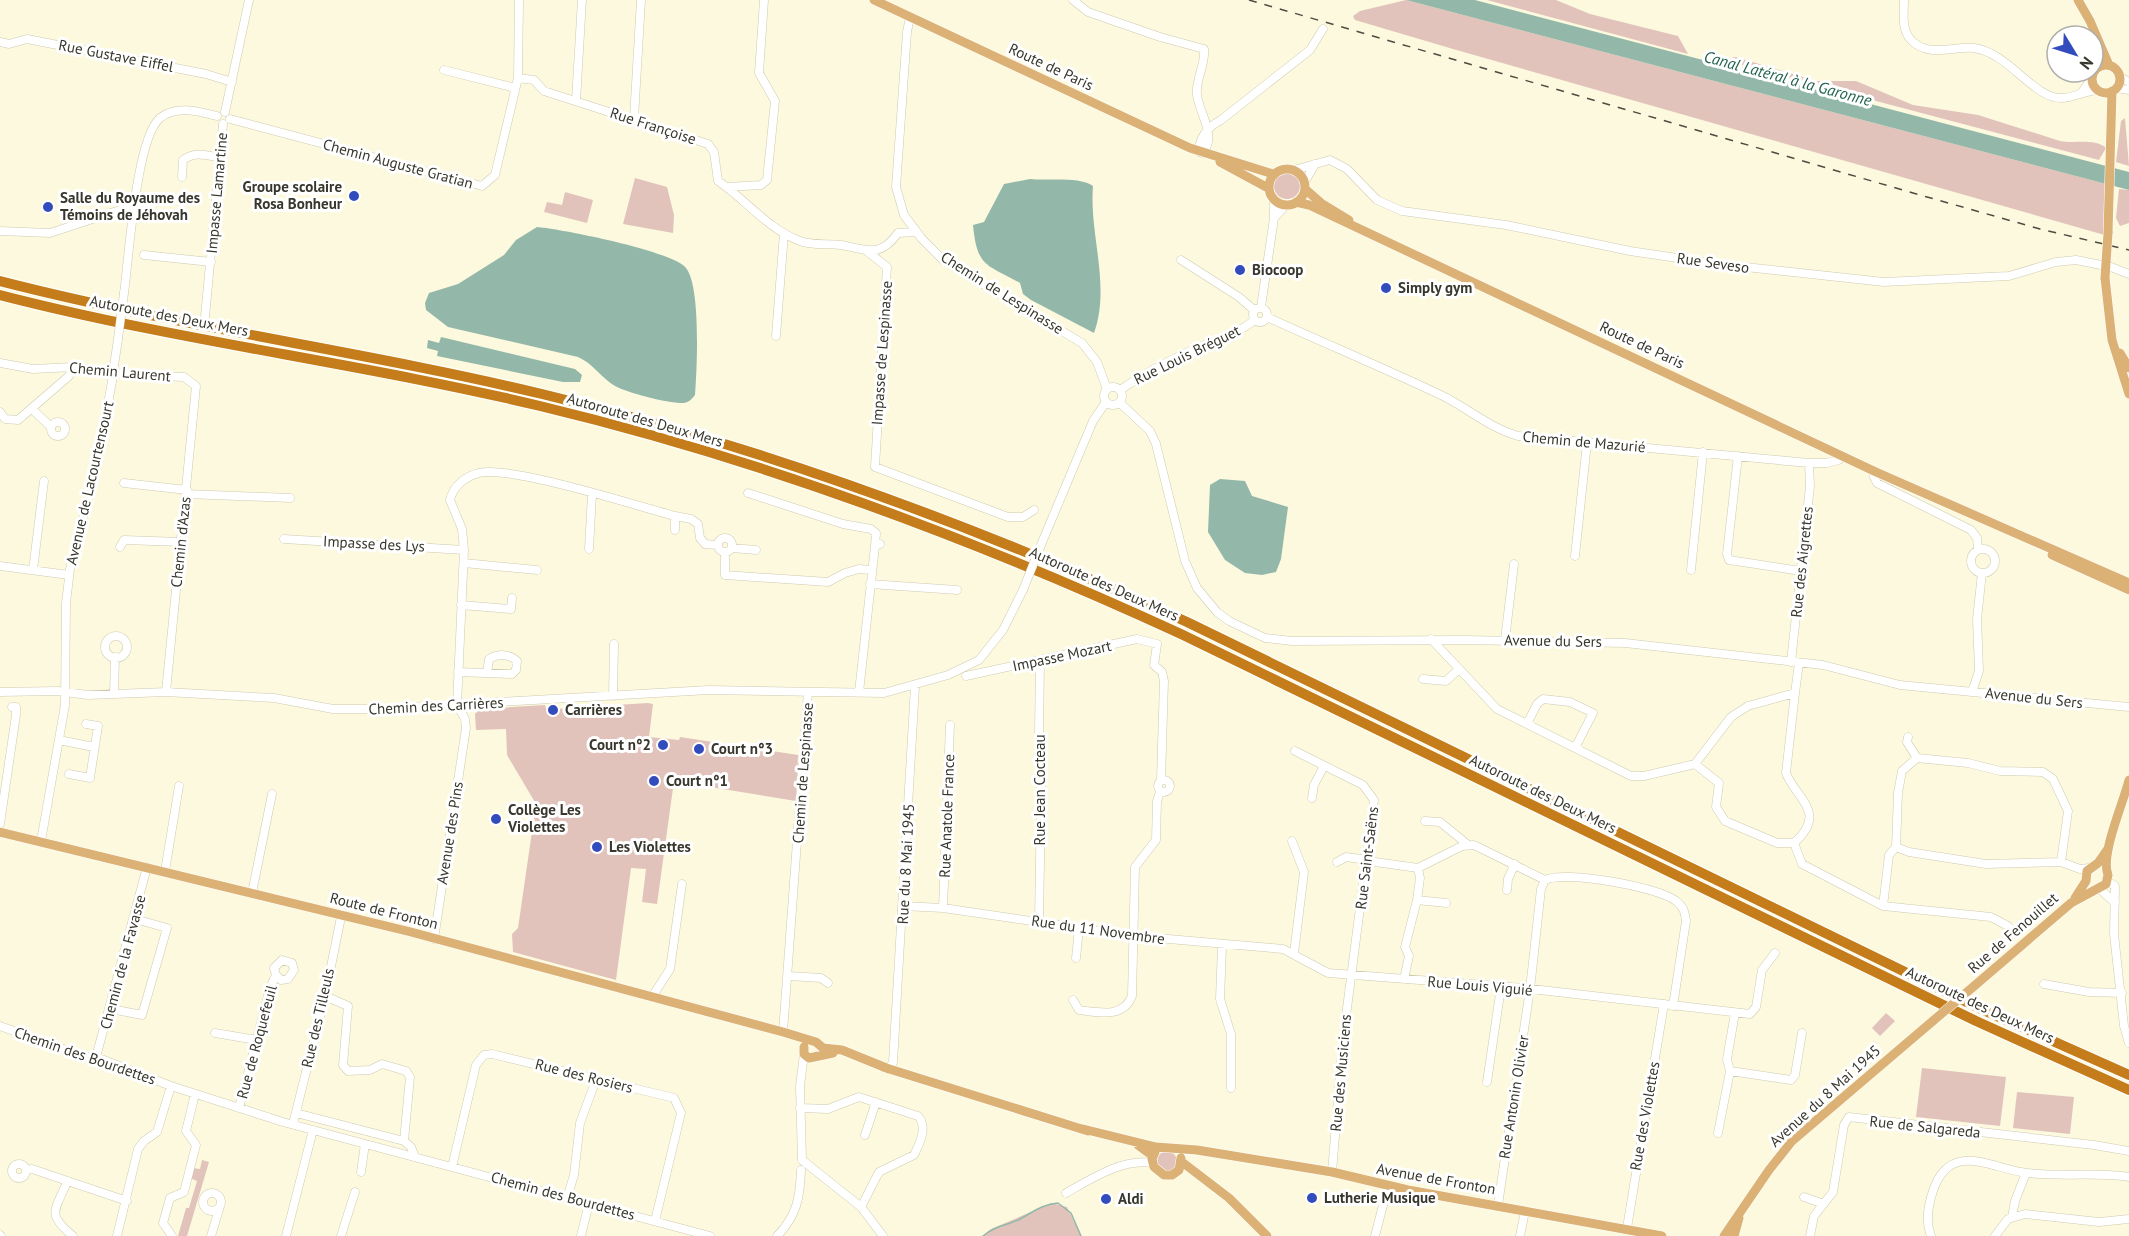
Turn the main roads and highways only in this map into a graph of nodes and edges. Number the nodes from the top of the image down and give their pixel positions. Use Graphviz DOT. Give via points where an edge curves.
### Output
graph roads {
  1 [pos="874,0"];
  2 [pos="2078,0"];
  3 [pos="2089,24"];
  4 [pos="2105,57"];
  5 [pos="2109,65"];
  6 [pos="2105,66"];
  7 [pos="2100,84"];
  8 [pos="2107,90"];
  9 [pos="1207,155"];
  10 [pos="1273,174"];
  11 [pos="1305,186"];
  12 [pos="1268,188"];
  13 [pos="1296,202"];
  14 [pos="1366,231"];
  15 [pos="0,281"];
  16 [pos="0,295"];
  17 [pos="2124,368"];
  18 [pos="2129,386"];
  19 [pos="2129,394"];
  20 [pos="1906,486"];
  21 [pos="2129,583"];
  22 [pos="2129,590"];
  23 [pos="2129,780"];
  24 [pos="0,832"];
  25 [pos="2092,876"];
  26 [pos="2110,883"];
  27 [pos="1934,1020"];
  28 [pos="759,1027"];
  29 [pos="806,1047"];
  30 [pos="818,1054"];
  31 [pos="2129,1075"];
  32 [pos="2129,1090"];
  33 [pos="1082,1129"];
  34 [pos="1162,1147"];
  35 [pos="1180,1157"];
  36 [pos="1153,1160"];
  37 [pos="1192,1172"];
  38 [pos="1176,1173"];
  39 [pos="1746,1203"];
  40 [pos="1267,1236"];
  41 [pos="1662,1236"];
  42 [pos="1724,1236"];
  43 [pos="1734,1236"];
  1 -- 9 [label="main road, Route de Paris"];
  2 -- 3 [label="main road"];
  4 -- 5 [label="main road"];
  5 -- 6 [label="main road"];
  5 -- 8 [label="main road" via="2120,77"];
  7 -- 8 [label="main road"];
  8 -- 17 [label="main road, bridge" via="2112,156 2105,278 2108,319"];
  9 -- 10 [label="main road, Route de Paris"];
  9 -- 12 [label="main road, Route de Paris"];
  10 -- 11 [label="main road" via="1285,168 1294,170"];
  10 -- 12 [label="main road"];
  11 -- 13 [label="main road"];
  11 -- 14 [label="main road, Route de Paris" via="1321,203"];
  12 -- 13 [label="main road" via="1274,200 1286,205"];
  13 -- 14 [label="main road, Route de Paris"];
  14 -- 20 [label="main road, Route de Paris" via="1842,456 1875,476"];
  15 -- 31 [label="highway, Autoroute des Deux Mers" via="204,327 374,357 603,409 774,459 956,523 1187,622 1970,1004"];
  16 -- 32 [label="highway, Autoroute des Deux Mers" via="609,423 770,472 952,535 1181,634 1965,1016"];
  17 -- 18 [label="main road"];
  17 -- 19 [label="main road"];
  20 -- 21 [label="main road, Route de Paris"];
  20 -- 22 [label="main road, Route de Paris"];
  23 -- 25 [label="main road, Rue de Fenouillet" via="2108,848"];
  24 -- 28 [label="main road, Route de Fronton" via="342,914"];
  25 -- 26 [label="main road"];
  25 -- 27 [label="main road, Rue de Fenouillet, bridge" via="2072,903"];
  27 -- 39 [label="main road, Avenue du 8 Mai 1945" via="1792,1141"];
  28 -- 29 [label="main road"];
  28 -- 29 [label="main road" via="783,1032"];
  29 -- 30 [label="main road"];
  29 -- 30 [label="main road" via="810,1058"];
  30 -- 33 [label="main road, Avenue de Fronton" via="837,1053"];
  33 -- 34 [label="main road, Avenue de Fronton"];
  33 -- 36 [label="main road, Avenue de Fronton" via="1140,1146"];
  34 -- 35 [label="main road, Avenue de Fronton" via="1170,1147"];
  34 -- 36 [label="main road"];
  35 -- 37 [label="main road"];
  35 -- 38 [label="main road"];
  35 -- 41 [label="main road, Avenue de Fronton" via="1205,1152 1332,1172"];
  36 -- 38 [label="main road, Avenue de Fronton" via="1160,1174"];
  37 -- 38 [label="main road"];
  37 -- 40 [label="main road" via="1229,1198"];
  39 -- 42 [label="main road, Avenue du 8 Mai 1945"];
  39 -- 43 [label="main road, Avenue du 8 Mai 1945"];
}
